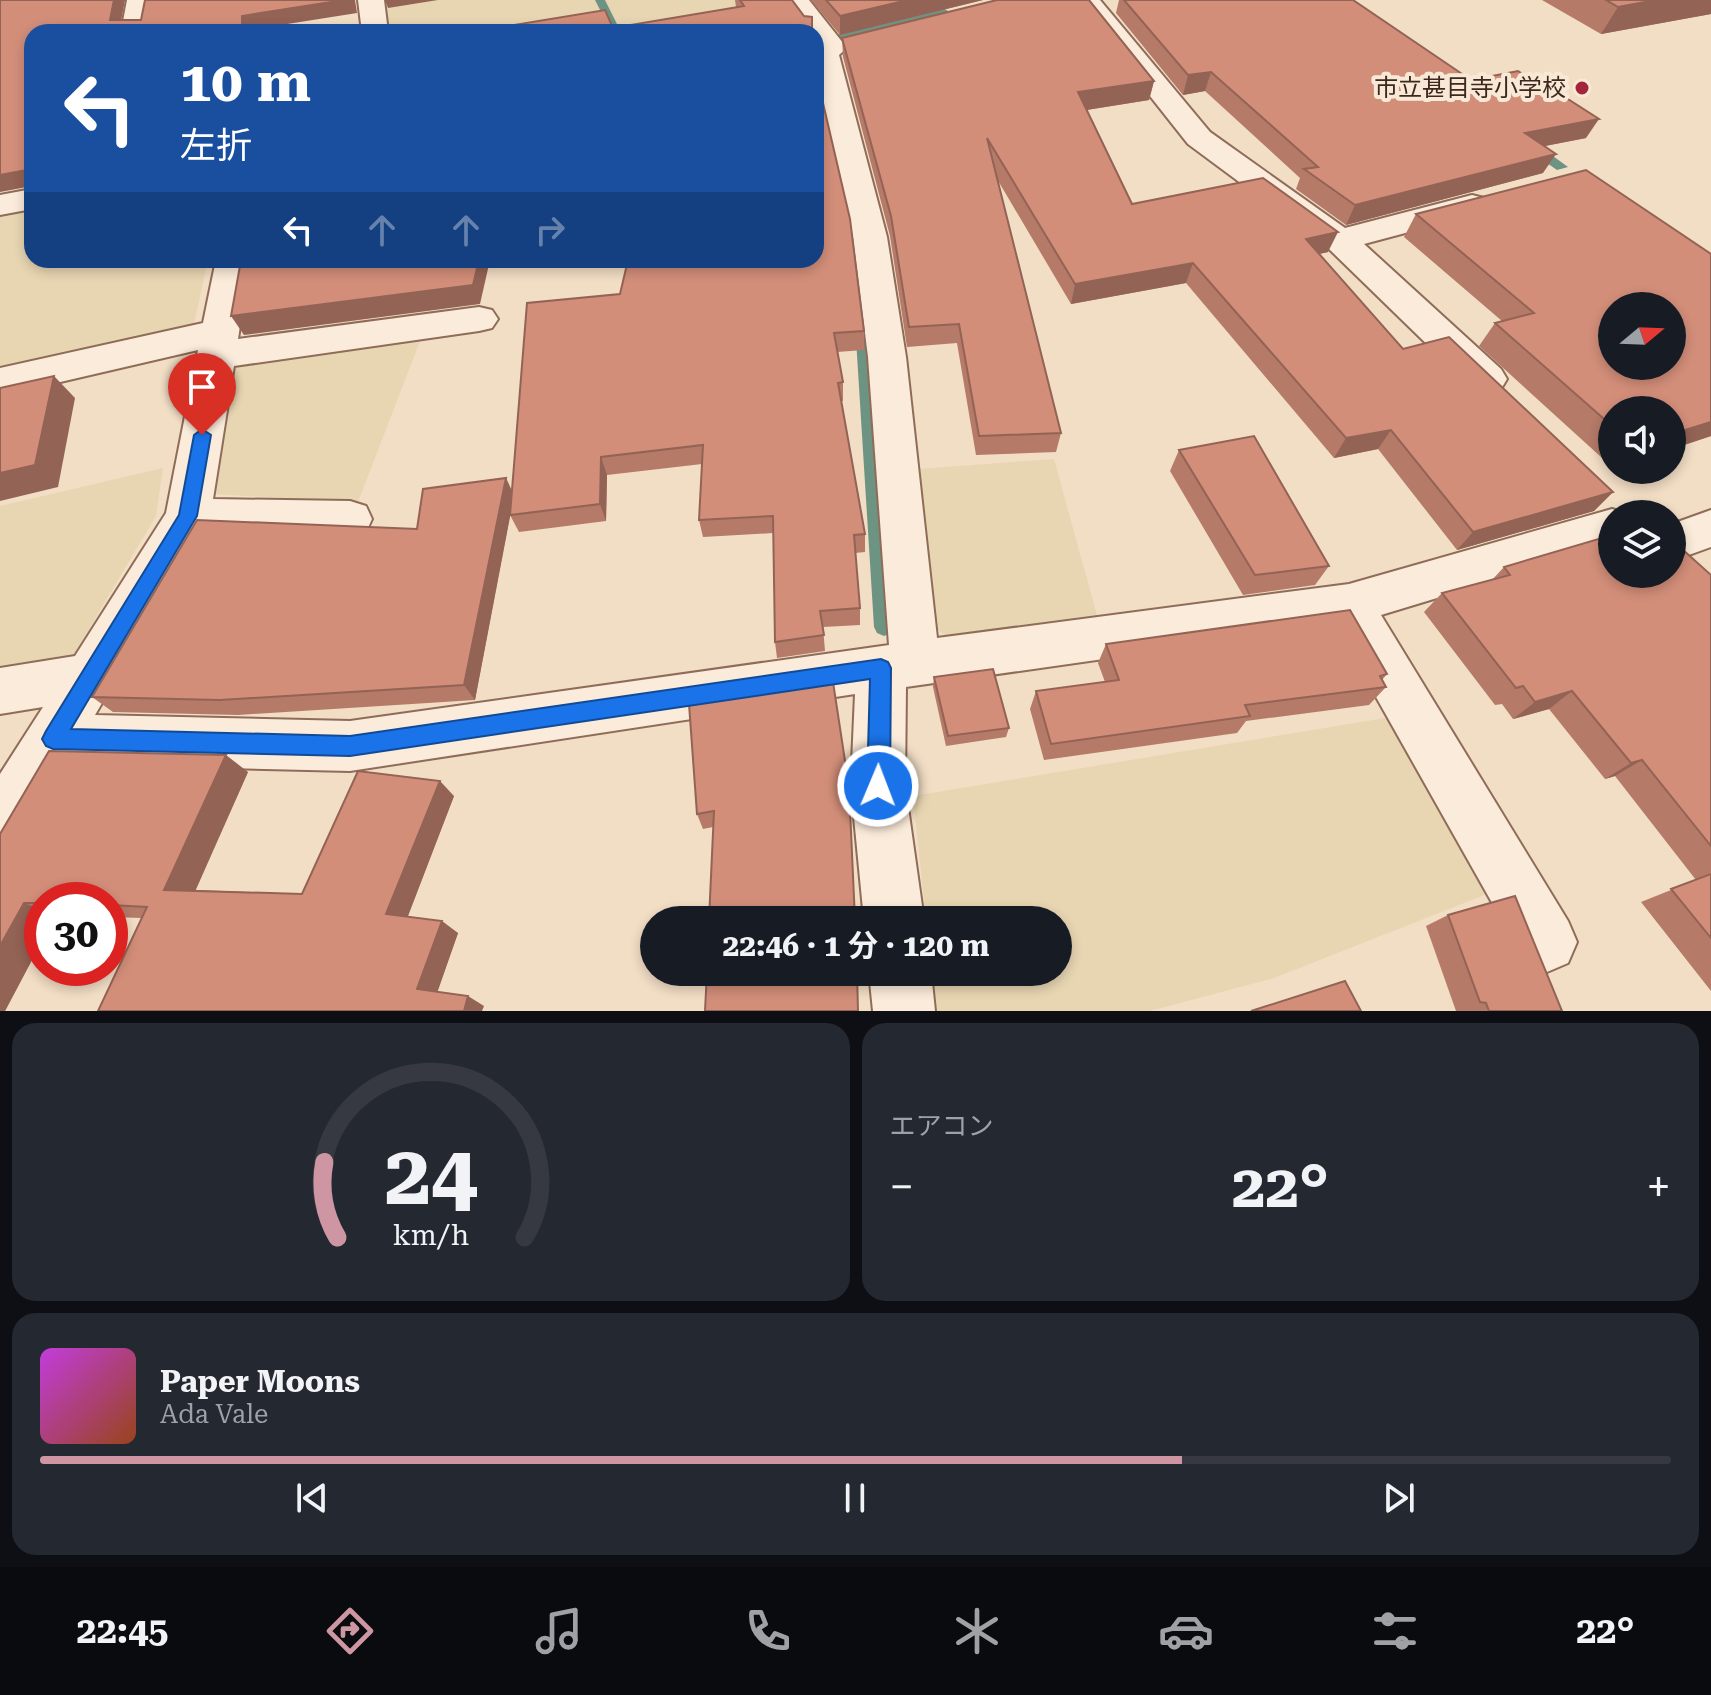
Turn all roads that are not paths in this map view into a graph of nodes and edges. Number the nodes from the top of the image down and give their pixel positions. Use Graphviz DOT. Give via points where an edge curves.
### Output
graph roads {
  1 [pos="140,0"];
  2 [pos="371,0"];
  3 [pos="796,0"];
  4 [pos="1099,3"];
  5 [pos="136,24"];
  6 [pos="374,24"];
  7 [pos="809,24"];
  8 [pos="861,41"];
  9 [pos="824,50"];
  10 [pos="1505,197"];
  11 [pos="24,200"];
  12 [pos="0,205"];
  13 [pos="1339,240"];
  14 [pos="232,268"];
  15 [pos="479,319"];
  16 [pos="218,343"];
  17 [pos="0,382"];
  18 [pos="1507,398"];
  19 [pos="188,516"];
  20 [pos="1598,518"];
  21 [pos="350,519"];
  22 [pos="1711,528"];
  23 [pos="1686,551"];
  24 [pos="1349,604"];
  25 [pos="898,666"];
  26 [pos="91,676"];
  27 [pos="0,691"];
  28 [pos="53,739"];
  29 [pos="0,825"];
  30 [pos="892,906"];
  31 [pos="1547,942"];
  32 [pos="901,986"];
  33 [pos="904,1011"];
  1 -- 5 [label="street"];
  2 -- 6 [label="street"];
  3 -- 7 [label="street"];
  4 -- 13 [label="street" via="1199,138"];
  8 -- 9 [label="street"];
  9 -- 25 [label="street" via="870,237 887,357"];
  10 -- 13 [label="street"];
  11 -- 12 [label="street"];
  13 -- 18 [label="street"];
  14 -- 16 [label="street"];
  15 -- 16 [label="street"];
  16 -- 17 [label="street"];
  16 -- 19 [label="street"];
  19 -- 21 [label="street"];
  19 -- 26 [label="street"];
  20 -- 24 [label="street"];
  22 -- 23 [label="street"];
  24 -- 25 [label="street"];
  24 -- 31 [label="street"];
  25 -- 28 [label="street" via="350,746"];
  25 -- 30 [label="street" via="878,786"];
  26 -- 27 [label="street"];
  26 -- 28 [label="street"];
  28 -- 29 [label="street"];
  32 -- 33 [label="street"];
}
